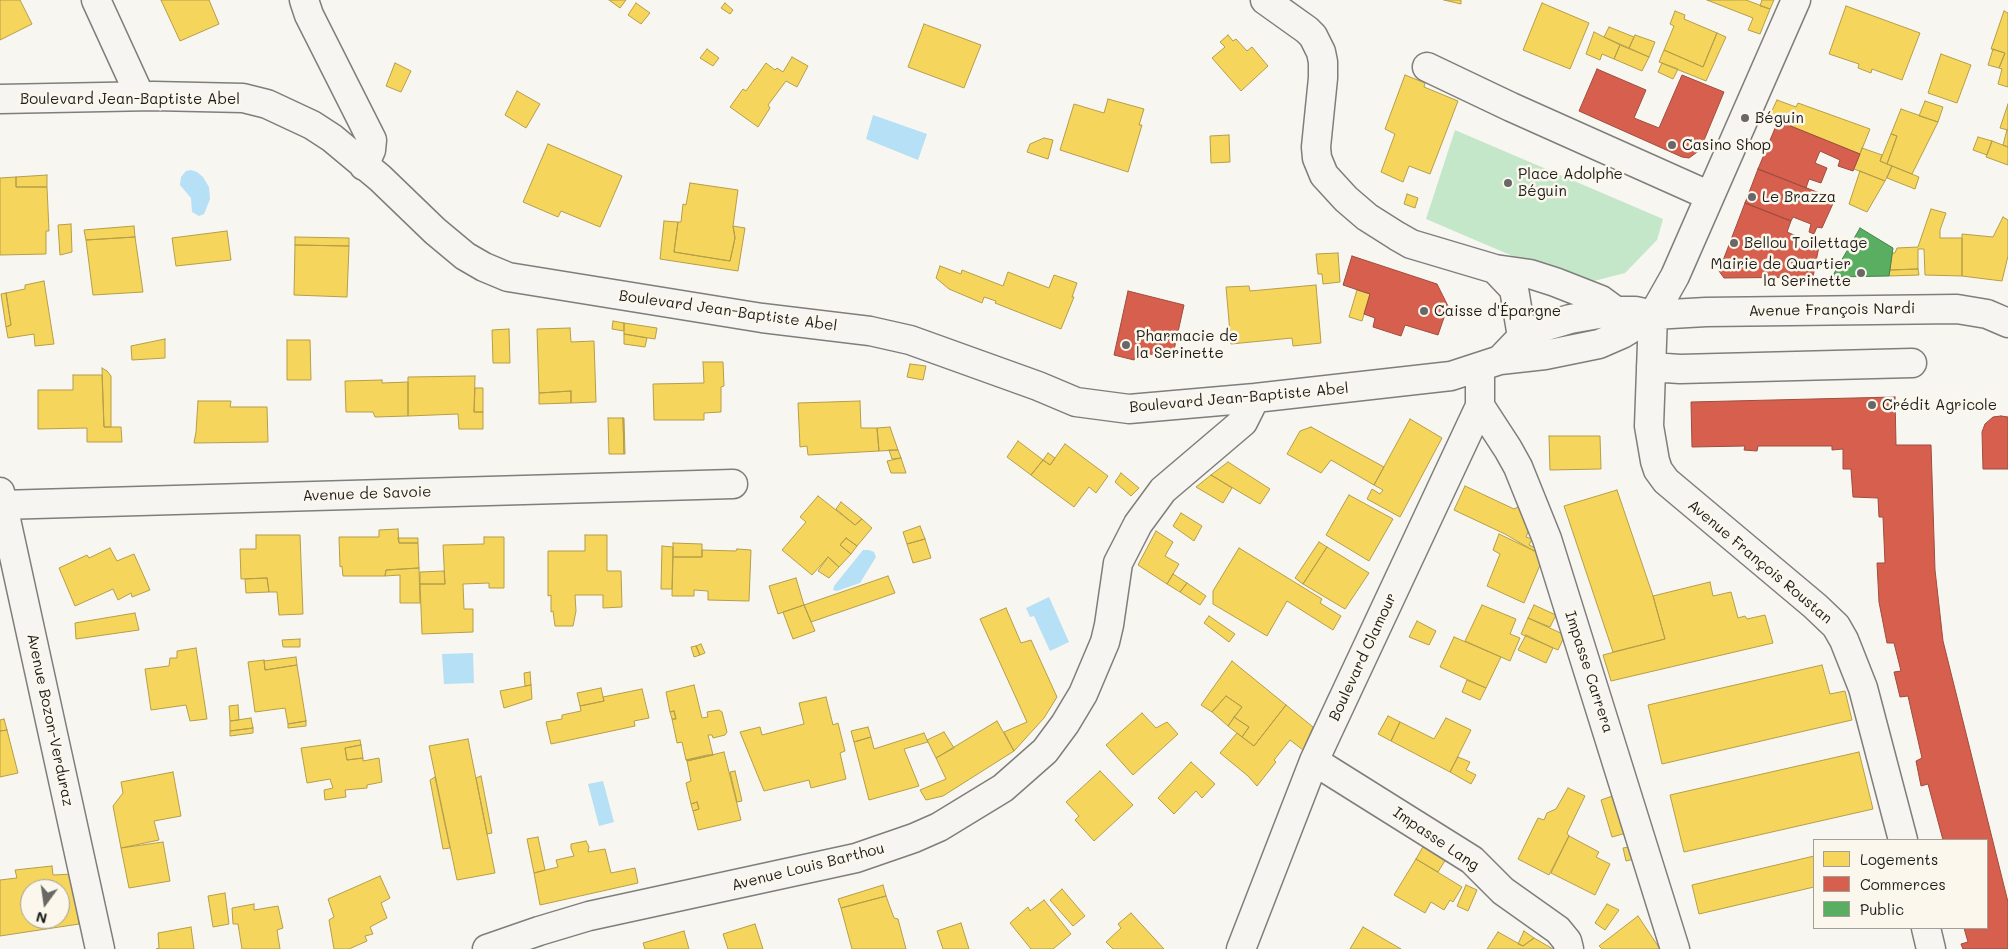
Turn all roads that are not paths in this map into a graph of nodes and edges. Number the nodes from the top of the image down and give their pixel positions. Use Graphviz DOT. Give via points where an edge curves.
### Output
graph roads {
  1 [pos="96,0"];
  2 [pos="304,0"];
  3 [pos="1265,0"];
  4 [pos="1796,0"];
  5 [pos="1427,67"];
  6 [pos="140,96"];
  7 [pos="0,99"];
  8 [pos="364,166"];
  9 [pos="1710,196"];
  10 [pos="1495,269"];
  11 [pos="1616,311"];
  12 [pos="1653,316"];
  13 [pos="2008,323"];
  14 [pos="1522,337"];
  15 [pos="1490,363"];
  16 [pos="1912,363"];
  17 [pos="1650,367"];
  18 [pos="1255,398"];
  19 [pos="1480,406"];
  20 [pos="733,484"];
  21 [pos="1,500"];
  22 [pos="1314,761"];
  23 [pos="1903,839"];
  24 [pos="1926,929"];
  25 [pos="542,940"];
  26 [pos="100,949"];
  27 [pos="487,949"];
  28 [pos="1241,949"];
  29 [pos="1569,949"];
  30 [pos="1674,949"];
  31 [pos="1931,949"];
  1 -- 6 [label="street"];
  2 -- 8 [label="street" via="372,140"];
  3 -- 10 [label="street" via="1307,30 1321,52 1323,78 1316,147 1324,175 1360,211 1411,244"];
  4 -- 9 [label="street"];
  5 -- 9 [label="street"];
  6 -- 7 [label="street, Boulevard Jean-Baptiste Abel"];
  6 -- 8 [label="street, Boulevard Jean-Baptiste Abel" via="243,98 267,104 312,125"];
  8 -- 18 [label="street, Boulevard Jean-Baptiste Abel" via="465,256 508,277 910,340 1076,402 1129,409"];
  9 -- 12 [label="street"];
  10 -- 11 [label="street" via="1530,274 1555,282 1601,300"];
  10 -- 14 [label="street" via="1514,289"];
  11 -- 12 [label="street" via="1635,311"];
  11 -- 14 [label="street" via="1557,322"];
  12 -- 13 [label="street, Avenue François Nardi" via="1706,312 1957,309 1986,314"];
  12 -- 15 [label="street" via="1599,344"];
  12 -- 17 [label="street, Avenue François Roustan"];
  14 -- 15 [label="street"];
  15 -- 18 [label="street, Boulevard Jean-Baptiste Abel" via="1451,376"];
  15 -- 19 [label="street, Boulevard Clamour"];
  16 -- 17 [label="street"];
  17 -- 23 [label="street, Avenue François Roustan" via="1649,426 1661,475 1815,606 1836,626 1844,640 1862,688"];
  18 -- 25 [label="street, Avenue Louis Barthou" via="1243,422 1163,490 1138,524 1118,563 1105,642 1083,694 1045,751 1016,779 939,827 856,858 589,916"];
  19 -- 22 [label="street, Boulevard Clamour"];
  19 -- 30 [label="street, Impasse Carrera" via="1515,461 1547,539"];
  20 -- 21 [label="street, Avenue de Savoie"];
  21 -- 26 [label="street, Avenue Bozon-Verduraz"];
  22 -- 28 [label="street, Boulevard Clamour"];
  22 -- 29 [label="street, Impasse Lang" via="1472,860 1503,891 1558,930"];
  24 -- 31 [label="street"];
  25 -- 27 [label="street, Avenue Louis Barthou"];
}
